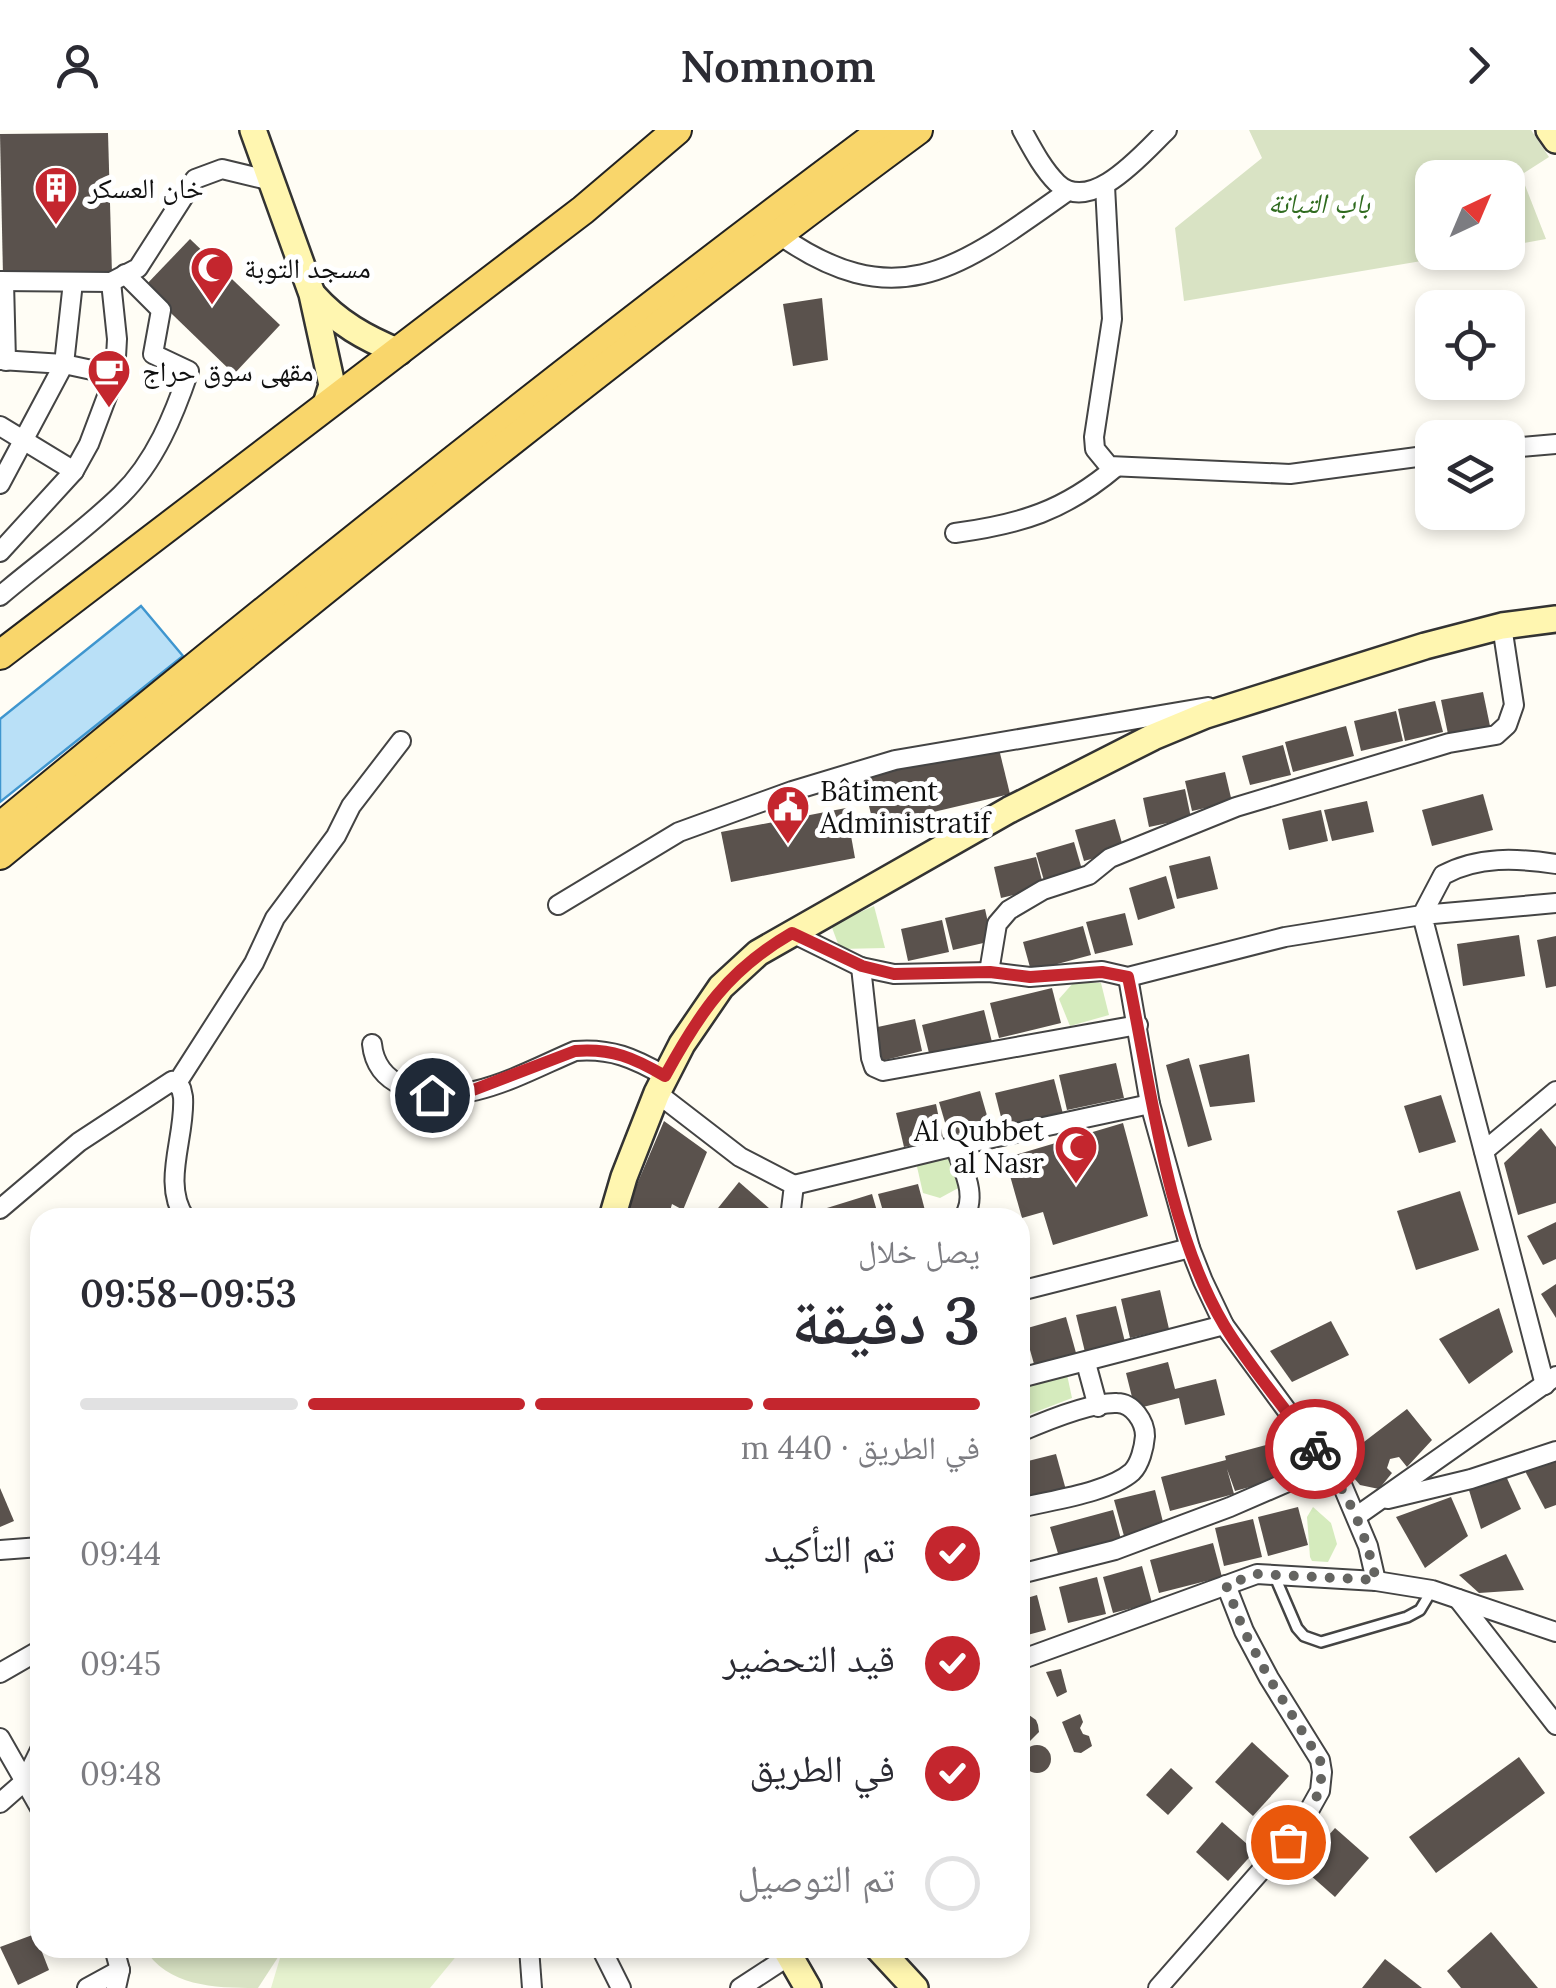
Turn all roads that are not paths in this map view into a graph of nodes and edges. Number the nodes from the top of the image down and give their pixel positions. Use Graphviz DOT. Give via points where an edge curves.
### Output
graph roads {
  1 [pos="252,130"];
  2 [pos="677,130"];
  3 [pos="884,130"];
  4 [pos="918,130"];
  5 [pos="1022,130"];
  6 [pos="1167,130"];
  7 [pos="1550,130"];
  8 [pos="1556,140"];
  9 [pos="272,181"];
  10 [pos="1105,186"];
  11 [pos="1068,190"];
  12 [pos="778,234"];
  13 [pos="118,278"];
  14 [pos="2,282"];
  15 [pos="73,282"];
  16 [pos="312,294"];
  17 [pos="400,352"];
  18 [pos="3,360"];
  19 [pos="64,364"];
  20 [pos="114,375"];
  21 [pos="326,408"];
  22 [pos="0,426"];
  23 [pos="25,441"];
  24 [pos="1556,444"];
  25 [pos="1525,447"];
  26 [pos="1415,457"];
  27 [pos="1116,468"];
  28 [pos="74,472"];
  29 [pos="0,484"];
  30 [pos="955,532"];
  31 [pos="0,552"];
  32 [pos="0,596"];
  33 [pos="1556,619"];
  34 [pos="1502,626"];
  35 [pos="0,655"];
  36 [pos="1248,702"];
  37 [pos="401,741"];
  38 [pos="0,828"];
  39 [pos="0,855"];
  40 [pos="1556,864"];
  41 [pos="1556,902"];
  42 [pos="558,905"];
  43 [pos="1422,915"];
  44 [pos="792,933"];
  45 [pos="862,966"];
  46 [pos="990,972"];
  47 [pos="1128,977"];
  48 [pos="1138,1025"];
  49 [pos="372,1044"];
  50 [pos="177,1083"];
  51 [pos="661,1084"];
  52 [pos="1556,1092"];
  53 [pos="1150,1104"];
  54 [pos="955,1146"];
  55 [pos="1484,1151"];
  56 [pos="794,1186"];
  57 [pos="178,1208"];
  58 [pos="615,1208"];
  59 [pos="791,1208"];
  60 [pos="969,1208"];
  61 [pos="0,1209"];
  62 [pos="1190,1248"];
  63 [pos="1030,1288"];
  64 [pos="1224,1325"];
  65 [pos="1086,1363"];
  66 [pos="1030,1376"];
  67 [pos="1550,1380"];
  68 [pos="1098,1407"];
  69 [pos="1030,1427"];
  70 [pos="1556,1451"];
  71 [pos="1327,1465"];
  72 [pos="1375,1502"];
  73 [pos="1030,1505"];
  74 [pos="1356,1516"];
  75 [pos="30,1548"];
  76 [pos="0,1550"];
  77 [pos="1030,1571"];
  78 [pos="1274,1574"];
  79 [pos="1376,1580"];
  80 [pos="1226,1585"];
  81 [pos="1432,1590"];
  82 [pos="1456,1598"];
  83 [pos="1556,1632"];
  84 [pos="30,1656"];
  85 [pos="1030,1656"];
  86 [pos="0,1674"];
  87 [pos="1556,1724"];
  88 [pos="0,1738"];
  89 [pos="30,1771"];
  90 [pos="25,1781"];
  91 [pos="30,1790"];
  92 [pos="0,1803"];
  93 [pos="530,1958"];
  94 [pos="606,1958"];
  95 [pos="779,1958"];
  96 [pos="790,1958"];
  97 [pos="887,1958"];
  98 [pos="118,1979"];
  99 [pos="87,1988"];
  100 [pos="532,1988"];
  101 [pos="621,1988"];
  102 [pos="740,1988"];
  103 [pos="808,1988"];
  104 [pos="915,1988"];
  105 [pos="1158,1988"];
  1 -- 9 [label="main road"];
  2 -- 17 [label="main road"];
  3 -- 38 [label="main road" via="678,284"];
  4 -- 12 [label="main road"];
  5 -- 11 [label="street"];
  6 -- 10 [label="street"];
  7 -- 8 [label="main road"];
  9 -- 13 [label="street" via="222,169 195,179 138,268"];
  9 -- 16 [label="main road"];
  10 -- 11 [label="street"];
  10 -- 27 [label="street" via="1112,320 1094,436 1100,456"];
  11 -- 12 [label="street" via="954,265 884,280 824,263"];
  12 -- 39 [label="main road"];
  13 -- 15 [label="street"];
  13 -- 20 [label="street"];
  13 -- 32 [label="street" via="161,310 153,354 189,371 177,404 123,493"];
  14 -- 15 [label="street"];
  14 -- 18 [label="street"];
  15 -- 19 [label="street"];
  16 -- 17 [label="main road" via="350,329"];
  16 -- 21 [label="main road" via="332,385"];
  17 -- 21 [label="main road"];
  18 -- 19 [label="street"];
  19 -- 20 [label="street"];
  19 -- 23 [label="street"];
  20 -- 28 [label="street"];
  21 -- 35 [label="main road"];
  22 -- 23 [label="street"];
  23 -- 28 [label="street"];
  23 -- 29 [label="street"];
  24 -- 25 [label="street"];
  26 -- 27 [label="street" via="1290,474"];
  27 -- 30 [label="street" via="1057,508 1013,524"];
  28 -- 31 [label="street"];
  33 -- 34 [label="main road"];
  34 -- 36 [label="main road"];
  34 -- 46 [label="street" via="1514,706 1496,735 1236,807 1110,858 1089,876 1043,890 1009,910 998,924"];
  36 -- 42 [label="street" via="895,760 679,832"];
  36 -- 44 [label="main road" via="1122,752"];
  37 -- 50 [label="street" via="275,918"];
  40 -- 43 [label="street" via="1502,859 1456,868 1442,875"];
  41 -- 43 [label="street"];
  43 -- 47 [label="street" via="1285,938"];
  43 -- 55 [label="street"];
  44 -- 45 [label="street"];
  44 -- 51 [label="main road" via="758,952 721,988"];
  45 -- 46 [label="street" via="922,975"];
  45 -- 48 [label="street" via="871,1058 883,1072"];
  46 -- 47 [label="street"];
  47 -- 48 [label="street"];
  48 -- 53 [label="street"];
  49 -- 51 [label="street" via="373,1058 392,1081 432,1095 468,1092 589,1050 621,1052"];
  50 -- 57 [label="street" via="184,1107"];
  50 -- 61 [label="street" via="168,1081 79,1142"];
  51 -- 56 [label="street" via="740,1156"];
  51 -- 58 [label="main road"];
  52 -- 55 [label="street"];
  53 -- 54 [label="street"];
  53 -- 62 [label="street"];
  54 -- 56 [label="street"];
  54 -- 60 [label="street"];
  55 -- 67 [label="street"];
  56 -- 59 [label="street"];
  62 -- 63 [label="street"];
  62 -- 64 [label="street"];
  64 -- 65 [label="street"];
  64 -- 71 [label="street"];
  65 -- 66 [label="street"];
  65 -- 68 [label="street"];
  67 -- 72 [label="street"];
  68 -- 69 [label="street"];
  68 -- 73 [label="street" via="1126,1405 1144,1426 1134,1471 1117,1482"];
  70 -- 72 [label="street"];
  71 -- 74 [label="street"];
  71 -- 77 [label="street" via="1115,1550"];
  72 -- 74 [label="street"];
  74 -- 79 [label="street"];
  75 -- 76 [label="street"];
  78 -- 79 [label="street"];
  78 -- 80 [label="street"];
  78 -- 81 [label="lane" via="1297,1628 1321,1642 1407,1617"];
  79 -- 81 [label="street"];
  80 -- 85 [label="street"];
  80 -- 105 [label="street" via="1269,1678 1320,1760 1320,1791 1274,1859"];
  81 -- 82 [label="street"];
  82 -- 83 [label="street"];
  82 -- 87 [label="street"];
  84 -- 86 [label="street"];
  88 -- 90 [label="street"];
  89 -- 90 [label="street"];
  90 -- 91 [label="street"];
  90 -- 92 [label="street"];
  93 -- 100 [label="street"];
  94 -- 101 [label="street"];
  95 -- 102 [label="street"];
  96 -- 103 [label="main road"];
  97 -- 104 [label="main road"];
  98 -- 99 [label="street"];
}
